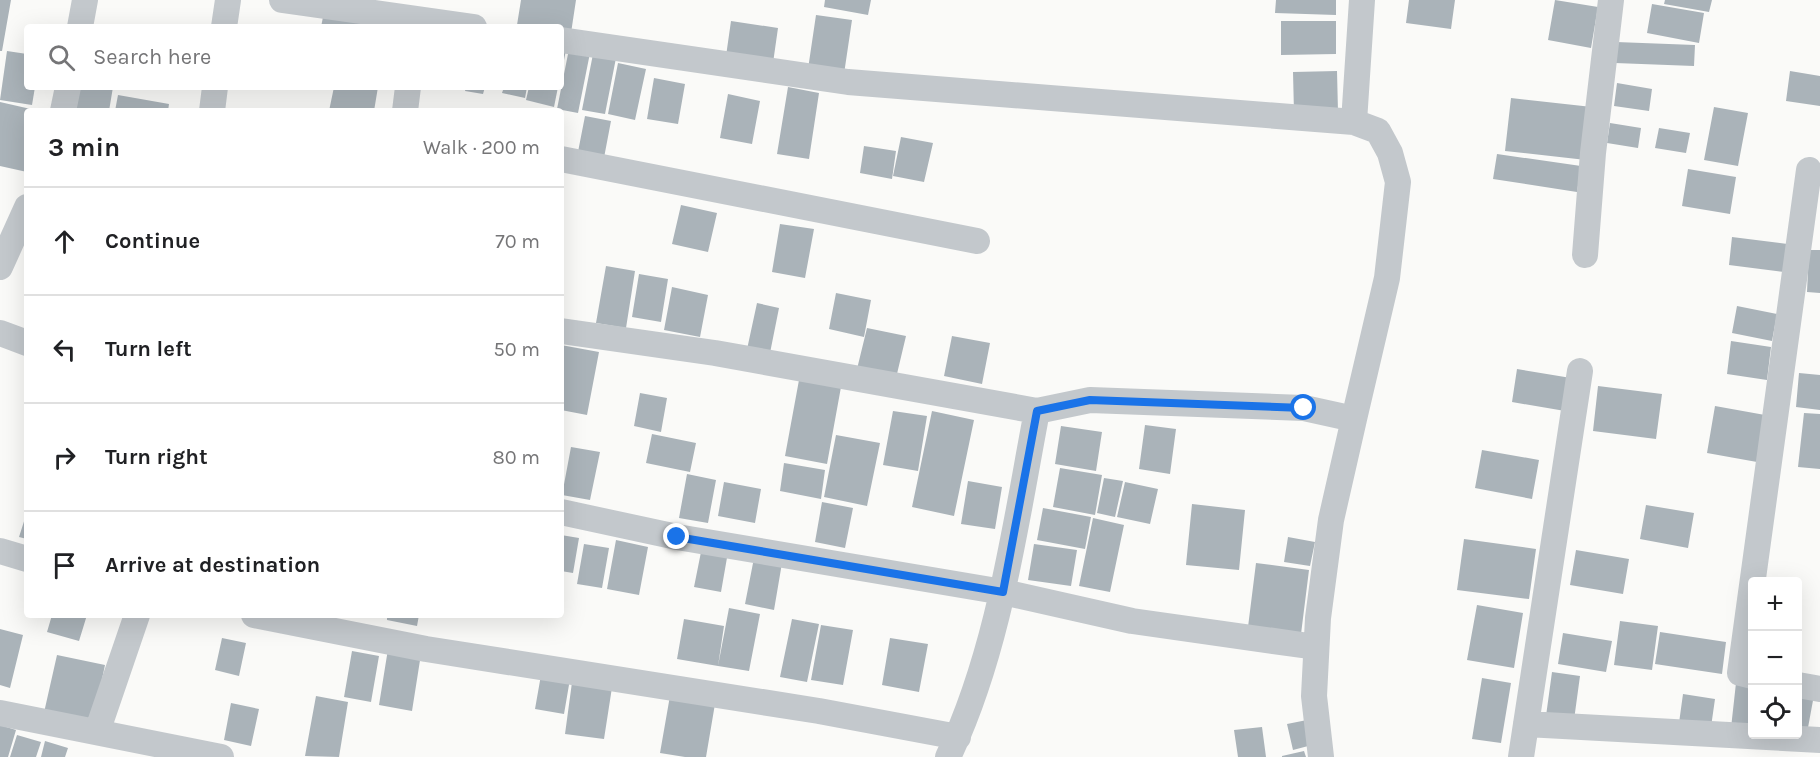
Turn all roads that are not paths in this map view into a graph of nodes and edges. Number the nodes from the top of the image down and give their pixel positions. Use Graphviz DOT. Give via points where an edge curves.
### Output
graph roads {
  1 [pos="85,0"];
  2 [pos="228,0"];
  3 [pos="282,0"];
  4 [pos="1362,0"];
  5 [pos="1611,0"];
  6 [pos="417,23"];
  7 [pos="81,24"];
  8 [pos="224,24"];
  9 [pos="564,40"];
  10 [pos="67,90"];
  11 [pos="215,90"];
  12 [pos="408,90"];
  13 [pos="64,108"];
  14 [pos="212,108"];
  15 [pos="405,108"];
  16 [pos="1354,122"];
  17 [pos="564,160"];
  18 [pos="1809,170"];
  19 [pos="24,214"];
  20 [pos="977,241"];
  21 [pos="1585,255"];
  22 [pos="0,267"];
  23 [pos="564,331"];
  24 [pos="0,333"];
  25 [pos="24,342"];
  26 [pos="1581,371"];
  27 [pos="1037,411"];
  28 [pos="1354,420"];
  29 [pos="564,513"];
  30 [pos="0,551"];
  31 [pos="24,558"];
  32 [pos="1003,592"];
  33 [pos="136,618"];
  34 [pos="269,618"];
  35 [pos="1316,647"];
  36 [pos="1748,675"];
  37 [pos="1802,686"];
  38 [pos="1820,689"];
  39 [pos="0,713"];
  40 [pos="1526,724"];
  41 [pos="97,732"];
  42 [pos="1820,740"];
  43 [pos="953,747"];
  44 [pos="221,757"];
  45 [pos="1321,757"];
  46 [pos="1521,757"];
  1 -- 7 [label="street"];
  2 -- 8 [label="street"];
  3 -- 6 [label="street"];
  4 -- 16 [label="street"];
  5 -- 21 [label="street"];
  9 -- 16 [label="street" via="848,82"];
  10 -- 13 [label="street"];
  11 -- 14 [label="street"];
  12 -- 15 [label="street"];
  16 -- 28 [label="street" via="1378,131 1390,153 1398,182 1387,278"];
  17 -- 20 [label="street"];
  18 -- 36 [label="street" via="1740,673"];
  19 -- 22 [label="street"];
  23 -- 27 [label="street" via="715,353"];
  24 -- 25 [label="street"];
  26 -- 40 [label="street"];
  27 -- 28 [label="street" via="1090,400 1304,408"];
  27 -- 32 [label="street"];
  28 -- 35 [label="street" via="1331,520"];
  29 -- 32 [label="street" via="677,537"];
  30 -- 31 [label="street"];
  32 -- 35 [label="street" via="1132,621"];
  32 -- 43 [label="street" via="975,690"];
  33 -- 41 [label="street"];
  34 -- 43 [label="street" via="426,649 819,711"];
  35 -- 45 [label="street" via="1314,696"];
  37 -- 38 [label="street"];
  39 -- 41 [label="street"];
  40 -- 42 [label="street"];
  40 -- 46 [label="street"];
  41 -- 44 [label="street"];
}
